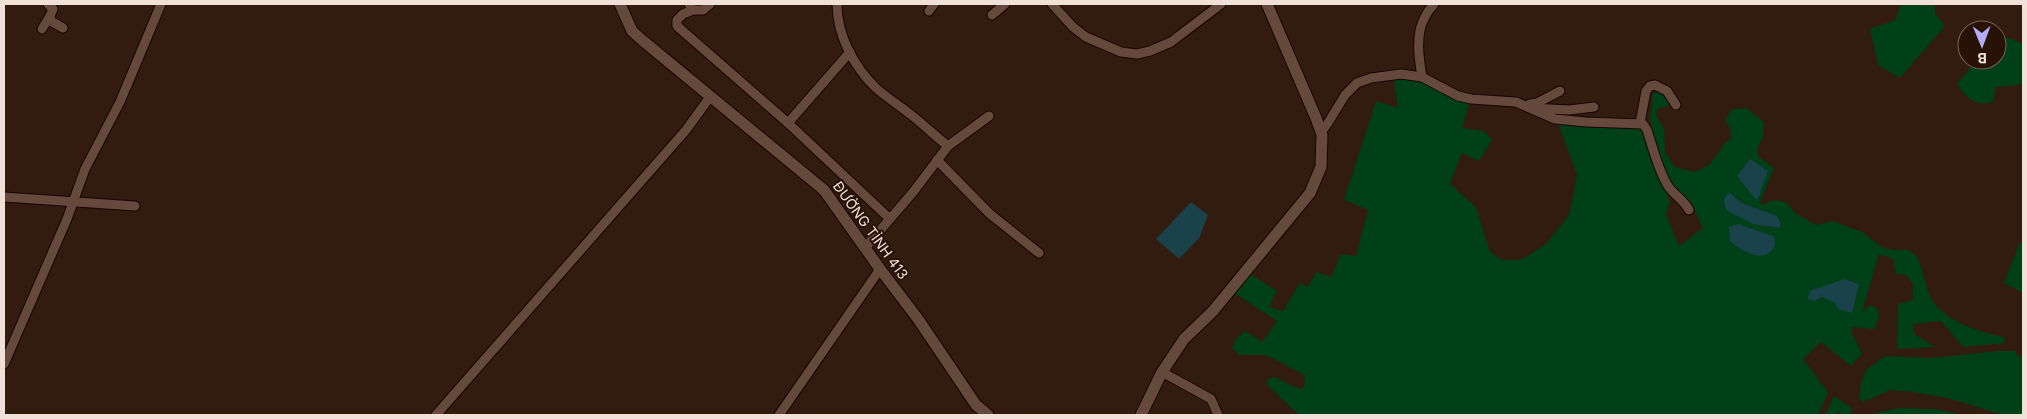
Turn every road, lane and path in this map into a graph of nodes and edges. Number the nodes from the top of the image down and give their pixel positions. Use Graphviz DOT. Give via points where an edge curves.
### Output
graph roads {
  1 [pos="48,4"];
  2 [pos="161,4"];
  3 [pos="620,4"];
  4 [pos="710,4"];
  5 [pos="836,4"];
  6 [pos="1005,4"];
  7 [pos="1052,4"];
  8 [pos="1221,4"];
  9 [pos="1267,4"];
  10 [pos="1434,4"];
  11 [pos="691,7"];
  12 [pos="992,15"];
  13 [pos="50,16"];
  14 [pos="63,28"];
  15 [pos="42,29"];
  16 [pos="850,52"];
  17 [pos="1422,77"];
  18 [pos="1560,91"];
  19 [pos="710,97"];
  20 [pos="1676,105"];
  21 [pos="1526,106"];
  22 [pos="1594,107"];
  23 [pos="989,116"];
  24 [pos="788,123"];
  25 [pos="1640,123"];
  26 [pos="1321,132"];
  27 [pos="948,146"];
  28 [pos="937,160"];
  29 [pos="4,197"];
  30 [pos="74,200"];
  31 [pos="135,206"];
  32 [pos="1689,210"];
  33 [pos="890,219"];
  34 [pos="865,248"];
  35 [pos="1039,253"];
  36 [pos="880,269"];
  37 [pos="4,364"];
  38 [pos="1162,372"];
  39 [pos="436,415"];
  40 [pos="780,415"];
  41 [pos="988,415"];
  42 [pos="1141,415"];
  43 [pos="1218,415"];
  1 -- 13 [label="street" via="54,8"];
  2 -- 30 [label="street"];
  3 -- 19 [label="main road, ĐƯỜNG TỈNH 413" via="632,31"];
  4 -- 11 [label="street" via="703,10"];
  5 -- 16 [label="street" via="842,36"];
  6 -- 12 [label="street"];
  7 -- 8 [label="street" via="1086,37 1121,52 1137,54 1171,42"];
  9 -- 26 [label="main road"];
  10 -- 17 [label="street" via="1420,31"];
  11 -- 24 [label="street" via="677,20 677,26"];
  13 -- 14 [label="street" via="51,21"];
  13 -- 15 [label="street"];
  16 -- 24 [label="street"];
  16 -- 27 [label="street" via="875,87"];
  17 -- 21 [label="street" via="1471,100"];
  17 -- 26 [label="street" via="1401,74 1362,80 1345,95"];
  18 -- 21 [label="street"];
  19 -- 34 [label="main road, ĐƯỜNG TỈNH 413" via="824,190"];
  19 -- 39 [label="street" via="686,130"];
  20 -- 25 [label="street" via="1667,92 1655,84 1650,86"];
  21 -- 22 [label="street" via="1569,110"];
  21 -- 25 [label="street" via="1547,117 1570,122"];
  23 -- 27 [label="street"];
  24 -- 33 [label="street"];
  25 -- 32 [label="street" via="1646,128 1669,187"];
  26 -- 38 [label="main road" via="1322,167 1310,193 1213,311 1184,339"];
  27 -- 28 [label="street"];
  28 -- 33 [label="street"];
  28 -- 35 [label="street" via="990,214"];
  29 -- 30 [label="street"];
  30 -- 31 [label="street"];
  30 -- 37 [label="street"];
  33 -- 34 [label="street"];
  34 -- 36 [label="main road, ĐƯỜNG TỈNH 413"];
  36 -- 40 [label="street"];
  36 -- 41 [label="main road, ĐƯỜNG TỈNH 413" via="976,405"];
  38 -- 42 [label="main road"];
  38 -- 43 [label="street" via="1211,399"];
}
